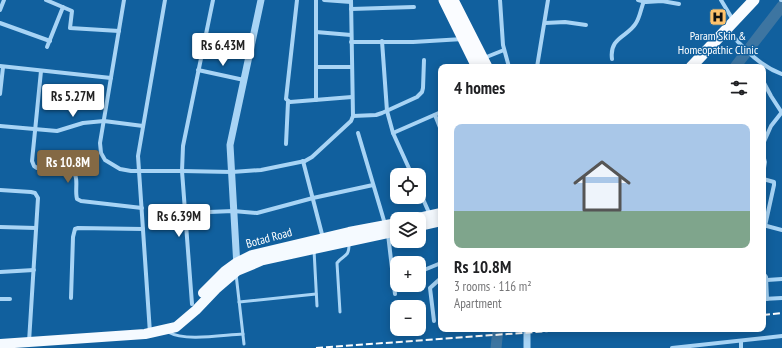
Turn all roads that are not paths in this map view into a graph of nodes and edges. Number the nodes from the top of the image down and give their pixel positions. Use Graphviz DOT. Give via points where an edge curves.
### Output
graph roads {
  1 [pos="4,0"];
  2 [pos="46,0"];
  3 [pos="124,0"];
  4 [pos="165,0"];
  5 [pos="213,0"];
  6 [pos="261,0"];
  7 [pos="296,0"];
  8 [pos="316,0"];
  9 [pos="324,0"];
  10 [pos="444,0"];
  11 [pos="453,0"];
  12 [pos="500,0"];
  13 [pos="548,0"];
  14 [pos="638,0"];
  15 [pos="721,0"];
  16 [pos="754,0"];
  17 [pos="351,1"];
  18 [pos="644,1"];
  19 [pos="679,4"];
  20 [pos="63,7"];
  21 [pos="414,7"];
  22 [pos="351,9"];
  23 [pos="0,10"];
  24 [pos="0,22"];
  25 [pos="545,22"];
  26 [pos="586,25"];
  27 [pos="730,25"];
  28 [pos="119,31"];
  29 [pos="316,32"];
  30 [pos="351,35"];
  31 [pos="468,39"];
  32 [pos="382,41"];
  33 [pos="50,42"];
  34 [pos="351,42"];
  35 [pos="47,47"];
  36 [pos="504,50"];
  37 [pos="612,59"];
  38 [pos="424,60"];
  39 [pos="759,61"];
  40 [pos="483,64"];
  41 [pos="508,64"];
  42 [pos="538,64"];
  43 [pos="694,64"];
  44 [pos="760,64"];
  45 [pos="763,64"];
  46 [pos="316,66"];
  47 [pos="766,66"];
  48 [pos="1,67"];
  49 [pos="352,67"];
  50 [pos="198,70"];
  51 [pos="41,71"];
  52 [pos="782,74"];
  53 [pos="111,78"];
  54 [pos="244,80"];
  55 [pos="766,87"];
  56 [pos="0,94"];
  57 [pos="352,97"];
  58 [pos="316,100"];
  59 [pos="288,102"];
  60 [pos="387,111"];
  61 [pos="782,112"];
  62 [pos="438,114"];
  63 [pos="435,115"];
  64 [pos="353,116"];
  65 [pos="104,121"];
  66 [pos="438,122"];
  67 [pos="0,126"];
  68 [pos="143,126"];
  69 [pos="35,129"];
  70 [pos="358,132"];
  71 [pos="393,133"];
  72 [pos="766,137"];
  73 [pos="286,144"];
  74 [pos="303,162"];
  75 [pos="409,168"];
  76 [pos="139,171"];
  77 [pos="182,171"];
  78 [pos="232,172"];
  79 [pos="766,179"];
  80 [pos="373,185"];
  81 [pos="0,190"];
  82 [pos="312,198"];
  83 [pos="425,204"];
  84 [pos="142,208"];
  85 [pos="233,211"];
  86 [pos="186,213"];
  87 [pos="438,214"];
  88 [pos="430,216"];
  89 [pos="426,217"];
  90 [pos="766,218"];
  91 [pos="438,222"];
  92 [pos="426,224"];
  93 [pos="766,226"];
  94 [pos="0,227"];
  95 [pos="36,228"];
  96 [pos="143,230"];
  97 [pos="390,230"];
  98 [pos="782,230"];
  99 [pos="349,236"];
  100 [pos="323,238"];
  101 [pos="314,248"];
  102 [pos="438,264"];
  103 [pos="236,269"];
  104 [pos="426,269"];
  105 [pos="34,270"];
  106 [pos="0,272"];
  107 [pos="782,279"];
  108 [pos="766,280"];
  109 [pos="438,281"];
  110 [pos="316,294"];
  111 [pos="71,298"];
  112 [pos="782,298"];
  113 [pos="0,299"];
  114 [pos="10,299"];
  115 [pos="766,299"];
  116 [pos="239,302"];
  117 [pos="192,304"];
  118 [pos="317,306"];
  119 [pos="340,312"];
  120 [pos="434,321"];
  121 [pos="176,327"];
  122 [pos="163,330"];
  123 [pos="527,332"];
  124 [pos="150,333"];
  125 [pos="243,334"];
  126 [pos="782,336"];
  127 [pos="741,341"];
  128 [pos="29,342"];
  129 [pos="0,344"];
  130 [pos="244,344"];
  131 [pos="698,347"];
  132 [pos="527,348"];
  133 [pos="672,348"];
  134 [pos="741,348"];
  1 -- 23 [label="street"];
  2 -- 20 [label="street"];
  3 -- 28 [label="street"];
  4 -- 68 [label="street"];
  5 -- 50 [label="street"];
  6 -- 54 [label="street"];
  7 -- 59 [label="street" via="286,99"];
  8 -- 29 [label="street"];
  9 -- 17 [label="street"];
  10 -- 31 [label="highway"];
  11 -- 31 [label="highway"];
  12 -- 36 [label="street"];
  13 -- 25 [label="street"];
  14 -- 18 [label="street"];
  15 -- 27 [label="street"];
  16 -- 27 [label="highway"];
  17 -- 22 [label="street"];
  18 -- 19 [label="street"];
  18 -- 37 [label="street" via="637,22 618,38 613,46"];
  20 -- 28 [label="street" via="72,11 70,28"];
  20 -- 33 [label="street"];
  21 -- 22 [label="street"];
  22 -- 30 [label="street"];
  24 -- 33 [label="street"];
  25 -- 26 [label="street"];
  25 -- 42 [label="street"];
  27 -- 39 [label="street" via="744,48"];
  27 -- 43 [label="highway"];
  28 -- 53 [label="street"];
  29 -- 30 [label="street"];
  29 -- 46 [label="street"];
  30 -- 34 [label="street"];
  31 -- 32 [label="street"];
  31 -- 40 [label="highway"];
  32 -- 34 [label="street"];
  32 -- 60 [label="street"];
  33 -- 35 [label="street"];
  34 -- 49 [label="street"];
  36 -- 40 [label="street"];
  36 -- 41 [label="street"];
  38 -- 60 [label="street" via="422,92 417,97"];
  39 -- 44 [label="street"];
  39 -- 45 [label="street"];
  46 -- 49 [label="street"];
  46 -- 58 [label="street"];
  47 -- 52 [label="street"];
  48 -- 51 [label="street"];
  48 -- 56 [label="street"];
  49 -- 57 [label="street"];
  50 -- 54 [label="street"];
  50 -- 77 [label="street" via="183,146"];
  51 -- 53 [label="street"];
  51 -- 69 [label="street"];
  53 -- 65 [label="street"];
  54 -- 78 [label="street" via="230,146"];
  55 -- 61 [label="street"];
  57 -- 58 [label="street"];
  57 -- 64 [label="street"];
  58 -- 59 [label="street"];
  59 -- 73 [label="street"];
  60 -- 64 [label="street" via="376,115"];
  60 -- 71 [label="street"];
  61 -- 72 [label="street"];
  62 -- 63 [label="street"];
  63 -- 66 [label="street"];
  63 -- 71 [label="street"];
  64 -- 74 [label="street" via="348,124"];
  65 -- 68 [label="street"];
  65 -- 69 [label="street" via="83,123 57,131"];
  65 -- 76 [label="street" via="100,148 105,160 120,169"];
  67 -- 69 [label="street"];
  68 -- 76 [label="street" via="138,156"];
  69 -- 84 [label="street" via="32,161 34,166 69,169 73,172 76,175 77,199"];
  70 -- 80 [label="street"];
  71 -- 75 [label="street"];
  74 -- 78 [label="street" via="261,170"];
  74 -- 82 [label="street"];
  76 -- 77 [label="street"];
  76 -- 84 [label="street"];
  77 -- 78 [label="street"];
  77 -- 86 [label="street"];
  78 -- 85 [label="street"];
  79 -- 90 [label="street" via="774,182"];
  80 -- 82 [label="street"];
  80 -- 97 [label="street"];
  81 -- 95 [label="street" via="31,192 37,195"];
  82 -- 85 [label="street" via="257,213"];
  82 -- 100 [label="street"];
  83 -- 88 [label="street"];
  84 -- 96 [label="street"];
  85 -- 86 [label="street"];
  85 -- 103 [label="street"];
  86 -- 117 [label="street"];
  87 -- 88 [label="main road"];
  88 -- 89 [label="main road"];
  91 -- 92 [label="main road"];
  93 -- 98 [label="street"];
  94 -- 95 [label="street"];
  95 -- 105 [label="street"];
  96 -- 111 [label="street" via="75,229"];
  96 -- 124 [label="street"];
  97 -- 99 [label="main road, Botad Road"];
  99 -- 100 [label="main road, Botad Road"];
  99 -- 101 [label="main road, Botad Road"];
  99 -- 119 [label="lane" via="348,254 337,263"];
  100 -- 103 [label="main road, Botad Road" via="252,255"];
  101 -- 103 [label="main road, Botad Road"];
  101 -- 110 [label="lane"];
  102 -- 104 [label="street"];
  103 -- 116 [label="lane"];
  103 -- 117 [label="main road, Botad Road" via="224,271"];
  103 -- 121 [label="main road, Botad Road"];
  105 -- 106 [label="street"];
  105 -- 128 [label="street"];
  107 -- 108 [label="street"];
  109 -- 120 [label="street" via="430,288"];
  110 -- 116 [label="lane"];
  110 -- 118 [label="lane"];
  112 -- 115 [label="street"];
  113 -- 114 [label="street"];
  116 -- 125 [label="lane"];
  117 -- 121 [label="main road, Botad Road"];
  121 -- 122 [label="main road, Botad Road"];
  122 -- 124 [label="main road, Botad Road"];
  122 -- 125 [label="lane" via="185,338"];
  123 -- 132 [label="street"];
  124 -- 128 [label="main road, Botad Road"];
  125 -- 130 [label="lane"];
  126 -- 127 [label="street"];
  127 -- 131 [label="street"];
  127 -- 134 [label="street"];
  128 -- 129 [label="main road, Botad Road"];
  131 -- 133 [label="street"];
}
